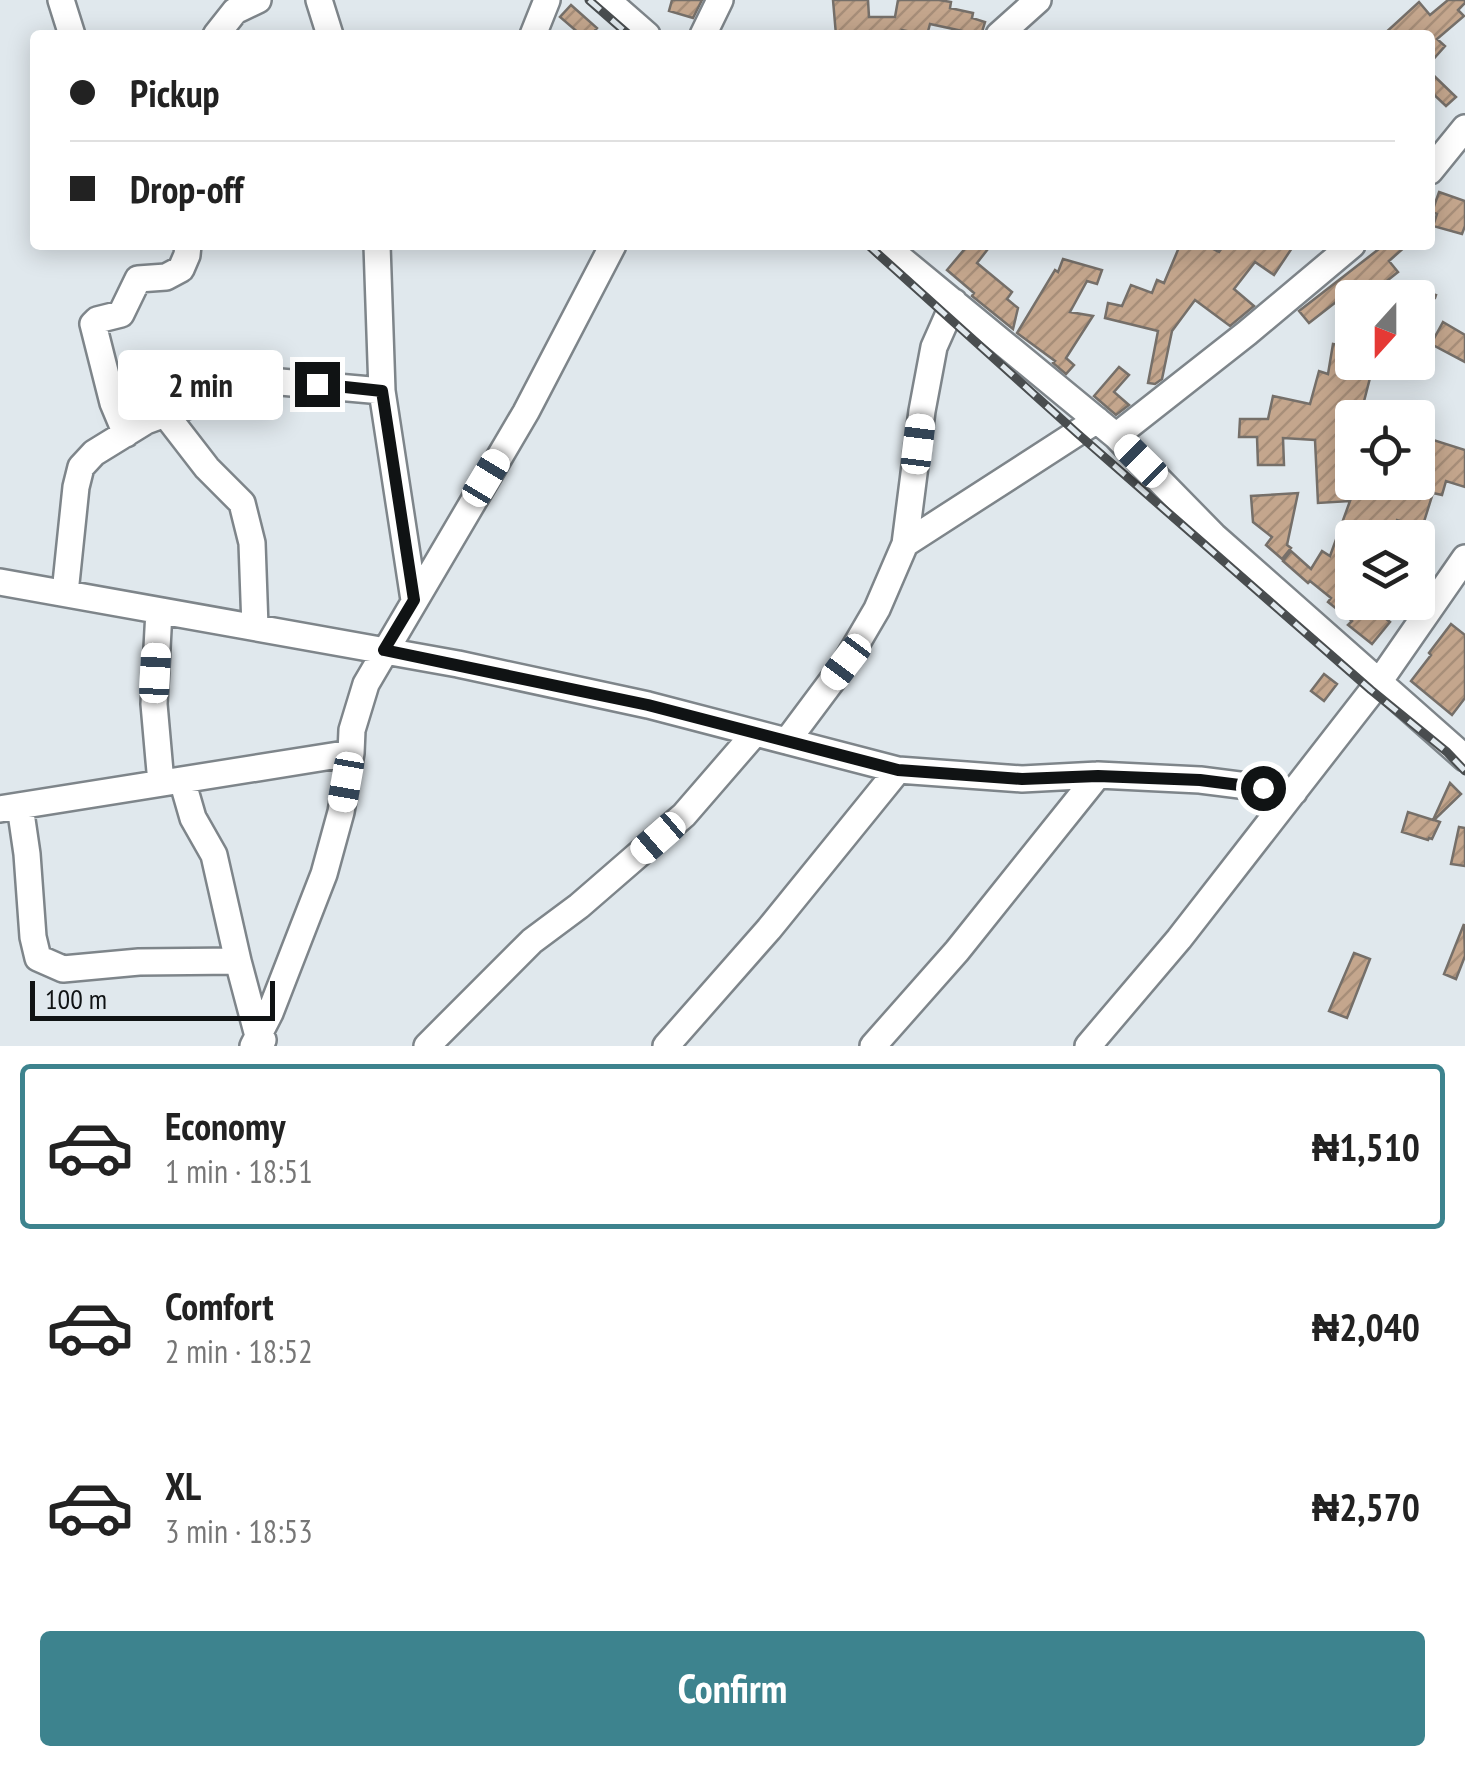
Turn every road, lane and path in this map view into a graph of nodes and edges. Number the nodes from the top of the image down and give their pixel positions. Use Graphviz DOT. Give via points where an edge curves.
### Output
graph roads {
  1 [pos="61,0"];
  2 [pos="258,0"];
  3 [pos="319,0"];
  4 [pos="546,0"];
  5 [pos="606,0"];
  6 [pos="720,0"];
  7 [pos="1038,0"];
  8 [pos="70,30"];
  9 [pos="220,30"];
  10 [pos="328,30"];
  11 [pos="535,30"];
  12 [pos="641,30"];
  13 [pos="705,30"];
  14 [pos="1005,30"];
  15 [pos="1465,128"];
  16 [pos="1435,165"];
  17 [pos="188,250"];
  18 [pos="383,250"];
  19 [pos="610,250"];
  20 [pos="890,250"];
  21 [pos="1346,250"];
  22 [pos="954,302"];
  23 [pos="382,391"];
  24 [pos="166,414"];
  25 [pos="1106,428"];
  26 [pos="126,434"];
  27 [pos="905,544"];
  28 [pos="1465,558"];
  29 [pos="2,576"];
  30 [pos="64,593"];
  31 [pos="414,600"];
  32 [pos="159,612"];
  33 [pos="255,628"];
  34 [pos="384,650"];
  35 [pos="1379,682"];
  36 [pos="754,733"];
  37 [pos="787,741"];
  38 [pos="351,753"];
  39 [pos="1465,758"];
  40 [pos="898,770"];
  41 [pos="1098,776"];
  42 [pos="171,781"];
  43 [pos="1294,792"];
  44 [pos="10,807"];
  45 [pos="238,961"];
  46 [pos="261,1043"];
  47 [pos="427,1046"];
  48 [pos="666,1046"];
  49 [pos="873,1046"];
  50 [pos="1088,1046"];
  1 -- 8 [label="street"];
  2 -- 9 [label="street" via="236,11"];
  3 -- 10 [label="street"];
  4 -- 11 [label="street"];
  5 -- 12 [label="street"];
  6 -- 13 [label="street"];
  7 -- 14 [label="street"];
  15 -- 16 [label="street"];
  17 -- 26 [label="street" via="181,270 138,279 121,314 93,324"];
  18 -- 23 [label="street"];
  19 -- 31 [label="street" via="526,412"];
  20 -- 22 [label="street"];
  21 -- 25 [label="street" via="1247,333"];
  22 -- 25 [label="street"];
  22 -- 27 [label="street" via="934,347"];
  23 -- 24 [label="street" via="269,381"];
  23 -- 31 [label="street"];
  24 -- 26 [label="street"];
  24 -- 33 [label="street" via="242,503 252,543"];
  25 -- 27 [label="street"];
  25 -- 35 [label="street" via="1214,536"];
  26 -- 30 [label="street" via="81,467"];
  27 -- 37 [label="street" via="846,662"];
  28 -- 35 [label="street"];
  29 -- 30 [label="street"];
  30 -- 32 [label="street"];
  31 -- 34 [label="street"];
  32 -- 33 [label="street"];
  32 -- 42 [label="street" via="154,704"];
  33 -- 34 [label="street"];
  34 -- 36 [label="street"];
  34 -- 38 [label="street" via="366,684"];
  35 -- 39 [label="street"];
  35 -- 43 [label="street"];
  36 -- 37 [label="street"];
  36 -- 47 [label="street" via="684,815 532,942"];
  37 -- 40 [label="street"];
  38 -- 42 [label="street"];
  38 -- 46 [label="street" via="324,874"];
  40 -- 41 [label="street" via="1022,779"];
  40 -- 48 [label="street"];
  41 -- 43 [label="street"];
  41 -- 49 [label="street"];
  42 -- 44 [label="street"];
  42 -- 45 [label="street" via="214,855"];
  43 -- 50 [label="street"];
  44 -- 45 [label="street" via="27,854 38,958 62,968"];
  45 -- 46 [label="street"];
}
